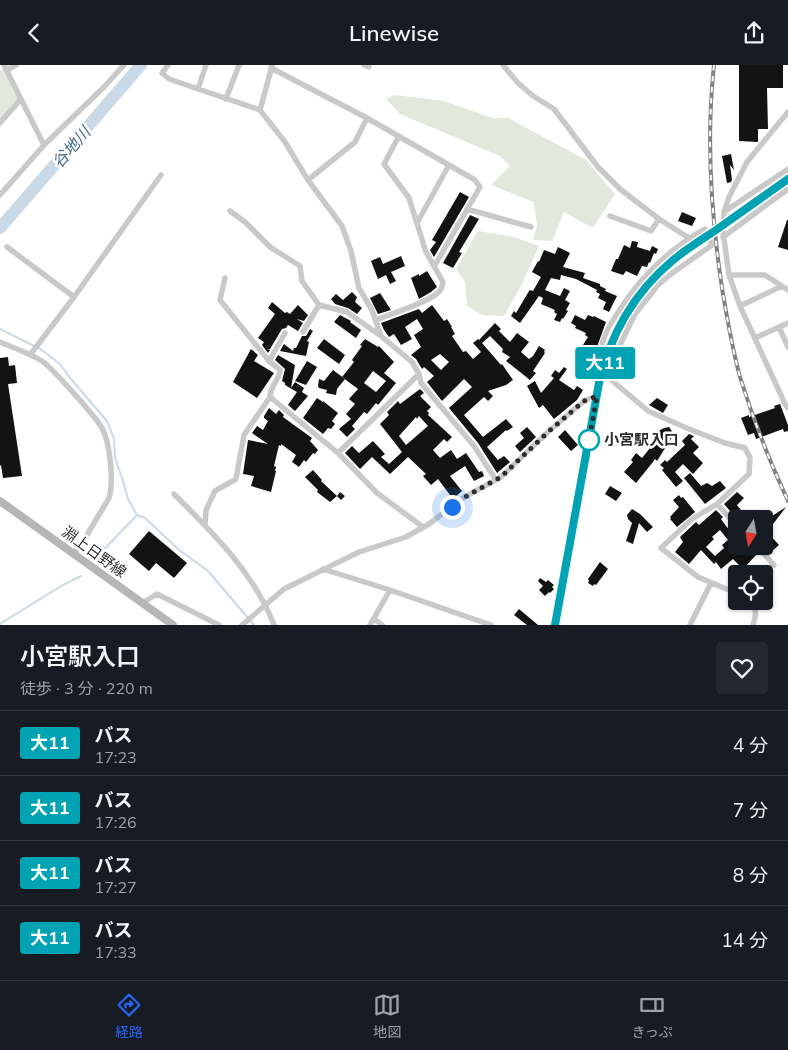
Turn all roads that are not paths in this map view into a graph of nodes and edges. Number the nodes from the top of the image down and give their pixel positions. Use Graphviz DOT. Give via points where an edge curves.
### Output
graph roads {
  1 [pos="16,65"];
  2 [pos="124,65"];
  3 [pos="168,65"];
  4 [pos="206,65"];
  5 [pos="239,65"];
  6 [pos="503,65"];
  7 [pos="6,67"];
  8 [pos="272,67"];
  9 [pos="198,89"];
  10 [pos="21,99"];
  11 [pos="226,99"];
  12 [pos="260,110"];
  13 [pos="788,112"];
  14 [pos="367,118"];
  15 [pos="0,123"];
  16 [pos="399,136"];
  17 [pos="44,145"];
  18 [pos="449,165"];
  19 [pos="788,169"];
  20 [pos="161,175"];
  21 [pos="788,179"];
  22 [pos="308,180"];
  23 [pos="788,189"];
  24 [pos="0,195"];
  25 [pos="467,209"];
  26 [pos="230,211"];
  27 [pos="724,212"];
  28 [pos="610,216"];
  29 [pos="659,219"];
  30 [pos="417,223"];
  31 [pos="531,227"];
  32 [pos="723,237"];
  33 [pos="689,238"];
  34 [pos="7,247"];
  35 [pos="434,265"];
  36 [pos="729,275"];
  37 [pos="225,278"];
  38 [pos="782,285"];
  39 [pos="788,290"];
  40 [pos="74,297"];
  41 [pos="318,305"];
  42 [pos="740,305"];
  43 [pos="376,320"];
  44 [pos="788,323"];
  45 [pos="779,327"];
  46 [pos="302,332"];
  47 [pos="285,333"];
  48 [pos="381,336"];
  49 [pos="755,338"];
  50 [pos="0,342"];
  51 [pos="788,347"];
  52 [pos="30,355"];
  53 [pos="269,361"];
  54 [pos="602,372"];
  55 [pos="419,374"];
  56 [pos="597,396"];
  57 [pos="270,397"];
  58 [pos="788,408"];
  59 [pos="338,453"];
  60 [pos="496,480"];
  61 [pos="174,494"];
  62 [pos="0,501"];
  63 [pos="717,504"];
  64 [pos="728,516"];
  65 [pos="205,525"];
  66 [pos="423,527"];
  67 [pos="73,554"];
  68 [pos="765,555"];
  69 [pos="774,565"];
  70 [pos="323,569"];
  71 [pos="711,583"];
  72 [pos="390,590"];
  73 [pos="728,590"];
  74 [pos="142,603"];
  75 [pos="266,605"];
  76 [pos="755,610"];
  77 [pos="372,622"];
  78 [pos="243,624"];
  79 [pos="172,625"];
  80 [pos="219,625"];
  81 [pos="274,625"];
  82 [pos="382,625"];
  83 [pos="488,625"];
  84 [pos="555,625"];
  85 [pos="690,625"];
  86 [pos="754,625"];
  1 -- 7 [label="street"];
  2 -- 17 [label="street"];
  3 -- 9 [label="street" via="162,73 169,79"];
  4 -- 9 [label="street"];
  5 -- 11 [label="street"];
  6 -- 29 [label="street" via="533,96 554,109 608,177"];
  7 -- 10 [label="street"];
  8 -- 12 [label="street"];
  8 -- 14 [label="street"];
  9 -- 11 [label="street"];
  10 -- 15 [label="street"];
  10 -- 17 [label="street"];
  11 -- 12 [label="street"];
  12 -- 22 [label="street" via="285,142"];
  13 -- 27 [label="street" via="748,162"];
  14 -- 16 [label="street"];
  14 -- 22 [label="street" via="355,142"];
  16 -- 18 [label="street"];
  16 -- 30 [label="street" via="384,164 409,198"];
  17 -- 24 [label="street"];
  18 -- 25 [label="street" via="474,179 480,187"];
  18 -- 30 [label="street"];
  19 -- 27 [label="street"];
  20 -- 40 [label="street"];
  21 -- 54 [label="main road, bridge" via="673,260 651,281 629,309 614,336"];
  22 -- 43 [label="street" via="342,226 359,287"];
  23 -- 32 [label="street"];
  25 -- 31 [label="street"];
  25 -- 35 [label="street"];
  26 -- 41 [label="street" via="270,247 300,266 302,281"];
  27 -- 32 [label="street"];
  28 -- 29 [label="street" via="651,231"];
  29 -- 33 [label="street"];
  30 -- 35 [label="street"];
  32 -- 36 [label="street"];
  33 -- 54 [label="street" via="656,265 626,299 607,332 601,350"];
  33 -- 54 [label="street" via="705,229 712,245 658,285 635,314 618,349"];
  34 -- 40 [label="street"];
  35 -- 43 [label="street" via="443,282 438,293"];
  36 -- 38 [label="street" via="765,275"];
  36 -- 42 [label="street"];
  37 -- 53 [label="street" via="220,300"];
  38 -- 39 [label="street"];
  38 -- 42 [label="street"];
  40 -- 52 [label="street"];
  41 -- 46 [label="street"];
  41 -- 48 [label="street" via="346,312"];
  42 -- 49 [label="street"];
  43 -- 48 [label="street"];
  44 -- 45 [label="street"];
  45 -- 49 [label="street"];
  45 -- 51 [label="street"];
  47 -- 53 [label="street"];
  48 -- 55 [label="street" via="412,362"];
  49 -- 58 [label="street"];
  50 -- 52 [label="street"];
  52 -- 67 [label="street" via="54,372 102,427 107,442 109,498"];
  53 -- 57 [label="street" via="280,371 270,390"];
  54 -- 56 [label="main road"];
  54 -- 63 [label="street" via="648,411 745,448 750,458 749,474"];
  55 -- 59 [label="street"];
  55 -- 60 [label="street" via="420,383 474,446"];
  56 -- 60 [label="street" via="584,401"];
  56 -- 84 [label="main road"];
  57 -- 59 [label="street"];
  57 -- 65 [label="street" via="244,435 236,479 215,491 206,510"];
  59 -- 66 [label="street" via="377,493"];
  60 -- 66 [label="street" via="463,498"];
  61 -- 65 [label="street"];
  62 -- 67 [label="main road, 淵上日野線"];
  63 -- 64 [label="street"];
  63 -- 71 [label="street" via="692,519 662,548 698,577"];
  65 -- 75 [label="street" via="252,580"];
  66 -- 70 [label="street" via="406,537 359,552"];
  67 -- 74 [label="main road, 淵上日野線"];
  68 -- 69 [label="street"];
  70 -- 72 [label="street"];
  70 -- 75 [label="street" via="284,589"];
  71 -- 73 [label="street"];
  71 -- 85 [label="street"];
  72 -- 77 [label="street"];
  72 -- 83 [label="street"];
  74 -- 79 [label="main road, 淵上日野線"];
  74 -- 80 [label="street" via="157,594"];
  75 -- 78 [label="street"];
  75 -- 81 [label="street"];
  76 -- 86 [label="street"];
  77 -- 82 [label="street"];
}
